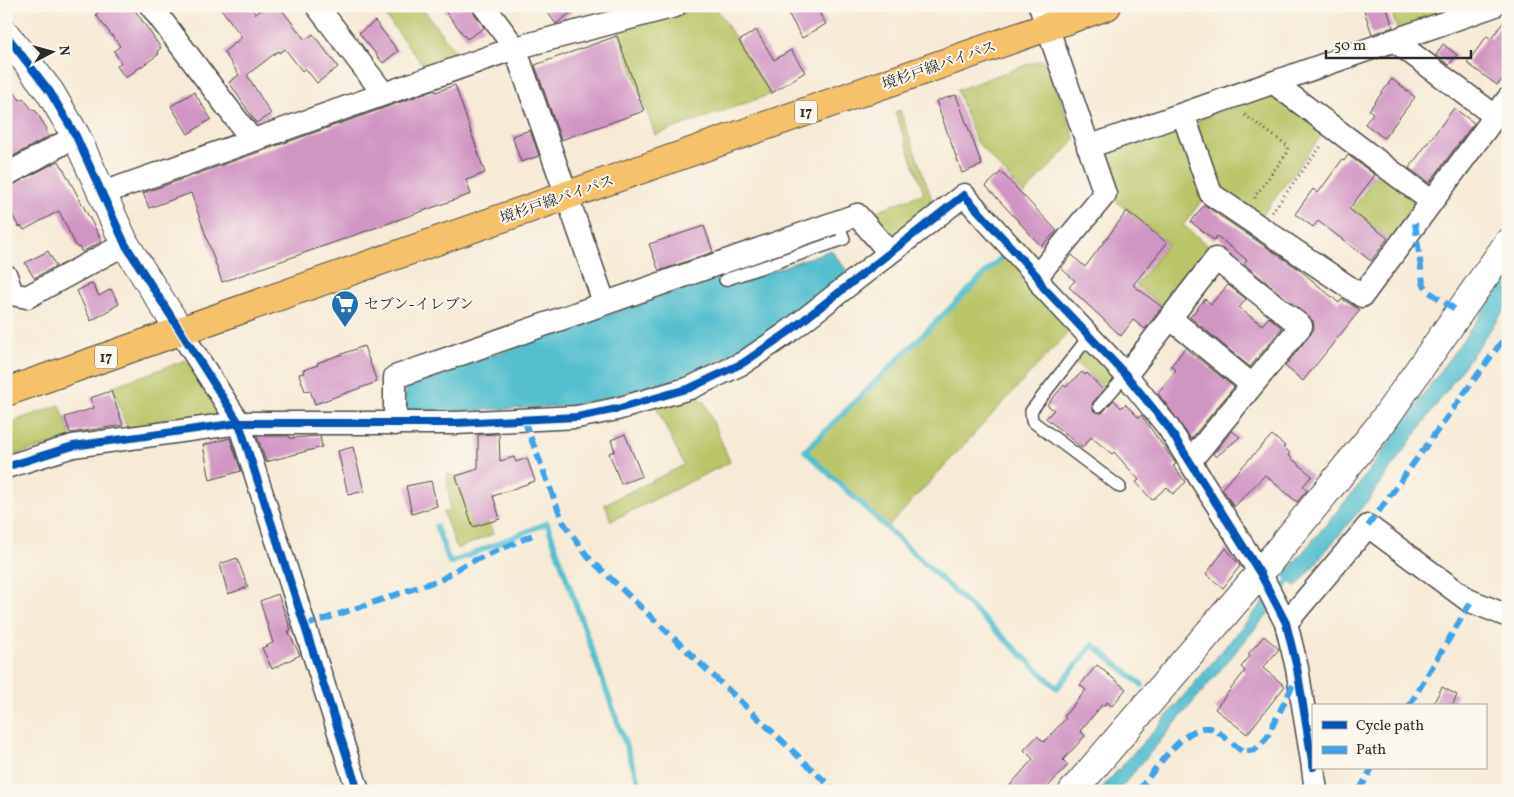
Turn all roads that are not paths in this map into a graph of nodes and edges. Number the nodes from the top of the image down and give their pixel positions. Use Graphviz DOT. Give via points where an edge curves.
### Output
graph roads {
  1 [pos="152,6"];
  2 [pos="317,6"];
  3 [pos="484,6"];
  4 [pos="1107,6"];
  5 [pos="1493,6"];
  6 [pos="660,8"];
  7 [pos="1044,16"];
  8 [pos="6,35"];
  9 [pos="1394,41"];
  10 [pos="515,48"];
  11 [pos="1274,83"];
  12 [pos="384,94"];
  13 [pos="1501,108"];
  14 [pos="1183,114"];
  15 [pos="76,136"];
  16 [pos="252,140"];
  17 [pos="1088,147"];
  18 [pos="6,175"];
  19 [pos="103,192"];
  20 [pos="568,196"];
  21 [pos="1431,201"];
  22 [pos="838,222"];
  23 [pos="1508,242"];
  24 [pos="126,244"];
  25 [pos="889,252"];
  26 [pos="6,276"];
  27 [pos="1037,276"];
  28 [pos="726,280"];
  29 [pos="604,302"];
  30 [pos="1170,318"];
  31 [pos="180,331"];
  32 [pos="1090,336"];
  33 [pos="1126,375"];
  34 [pos="1252,386"];
  35 [pos="6,392"];
  36 [pos="1099,406"];
  37 [pos="238,423"];
  38 [pos="395,424"];
  39 [pos="1191,460"];
  40 [pos="6,467"];
  41 [pos="1120,487"];
  42 [pos="1262,578"];
  43 [pos="1508,616"];
  44 [pos="1284,619"];
  45 [pos="1312,761"];
  46 [pos="1313,770"];
  47 [pos="358,791"];
  48 [pos="1073,791"];
  49 [pos="1316,791"];
  1 -- 16 [label="street"];
  2 -- 12 [label="street"];
  3 -- 10 [label="street"];
  4 -- 7 [label="main road, 境杉戸線バイパス / 17"];
  5 -- 9 [label="street"];
  6 -- 10 [label="street"];
  7 -- 17 [label="street"];
  7 -- 20 [label="main road, 境杉戸線バイパス / 17"];
  8 -- 15 [label="street" via="50,92"];
  9 -- 11 [label="street"];
  9 -- 13 [label="street"];
  10 -- 12 [label="street"];
  10 -- 20 [label="street"];
  11 -- 14 [label="street"];
  11 -- 21 [label="street"];
  12 -- 16 [label="street"];
  13 -- 21 [label="street"];
  14 -- 17 [label="street"];
  14 -- 21 [label="street" via="1211,194 1362,296"];
  15 -- 18 [label="street"];
  15 -- 19 [label="street"];
  16 -- 19 [label="street"];
  17 -- 27 [label="street" via="1104,194"];
  19 -- 24 [label="street"];
  20 -- 29 [label="street"];
  20 -- 31 [label="main road, 境杉戸線バイパス / 17"];
  22 -- 25 [label="street" via="857,215"];
  22 -- 28 [label="lane" via="844,239"];
  22 -- 29 [label="street"];
  23 -- 42 [label="street" via="1378,428"];
  24 -- 26 [label="street" via="27,297 12,294"];
  24 -- 31 [label="street"];
  25 -- 27 [label="street" via="964,195"];
  25 -- 38 [label="street" via="773,343 743,363 690,388 617,410 577,417"];
  27 -- 32 [label="street" via="1043,287"];
  29 -- 38 [label="street" via="395,376"];
  30 -- 33 [label="street"];
  30 -- 34 [label="street"];
  30 -- 34 [label="street" via="1216,259 1301,326"];
  31 -- 35 [label="main road, 境杉戸線バイパス / 17"];
  31 -- 37 [label="street"];
  32 -- 33 [label="street"];
  32 -- 41 [label="lane" via="1031,411 1032,421"];
  33 -- 36 [label="lane"];
  33 -- 39 [label="street"];
  34 -- 39 [label="street"];
  37 -- 38 [label="street"];
  37 -- 40 [label="street" via="73,446"];
  37 -- 47 [label="street"];
  39 -- 42 [label="street"];
  42 -- 44 [label="street"];
  42 -- 48 [label="street"];
  43 -- 44 [label="street" via="1468,600 1368,526"];
  44 -- 45 [label="street" via="1297,668"];
  46 -- 49 [label="street"];
}
